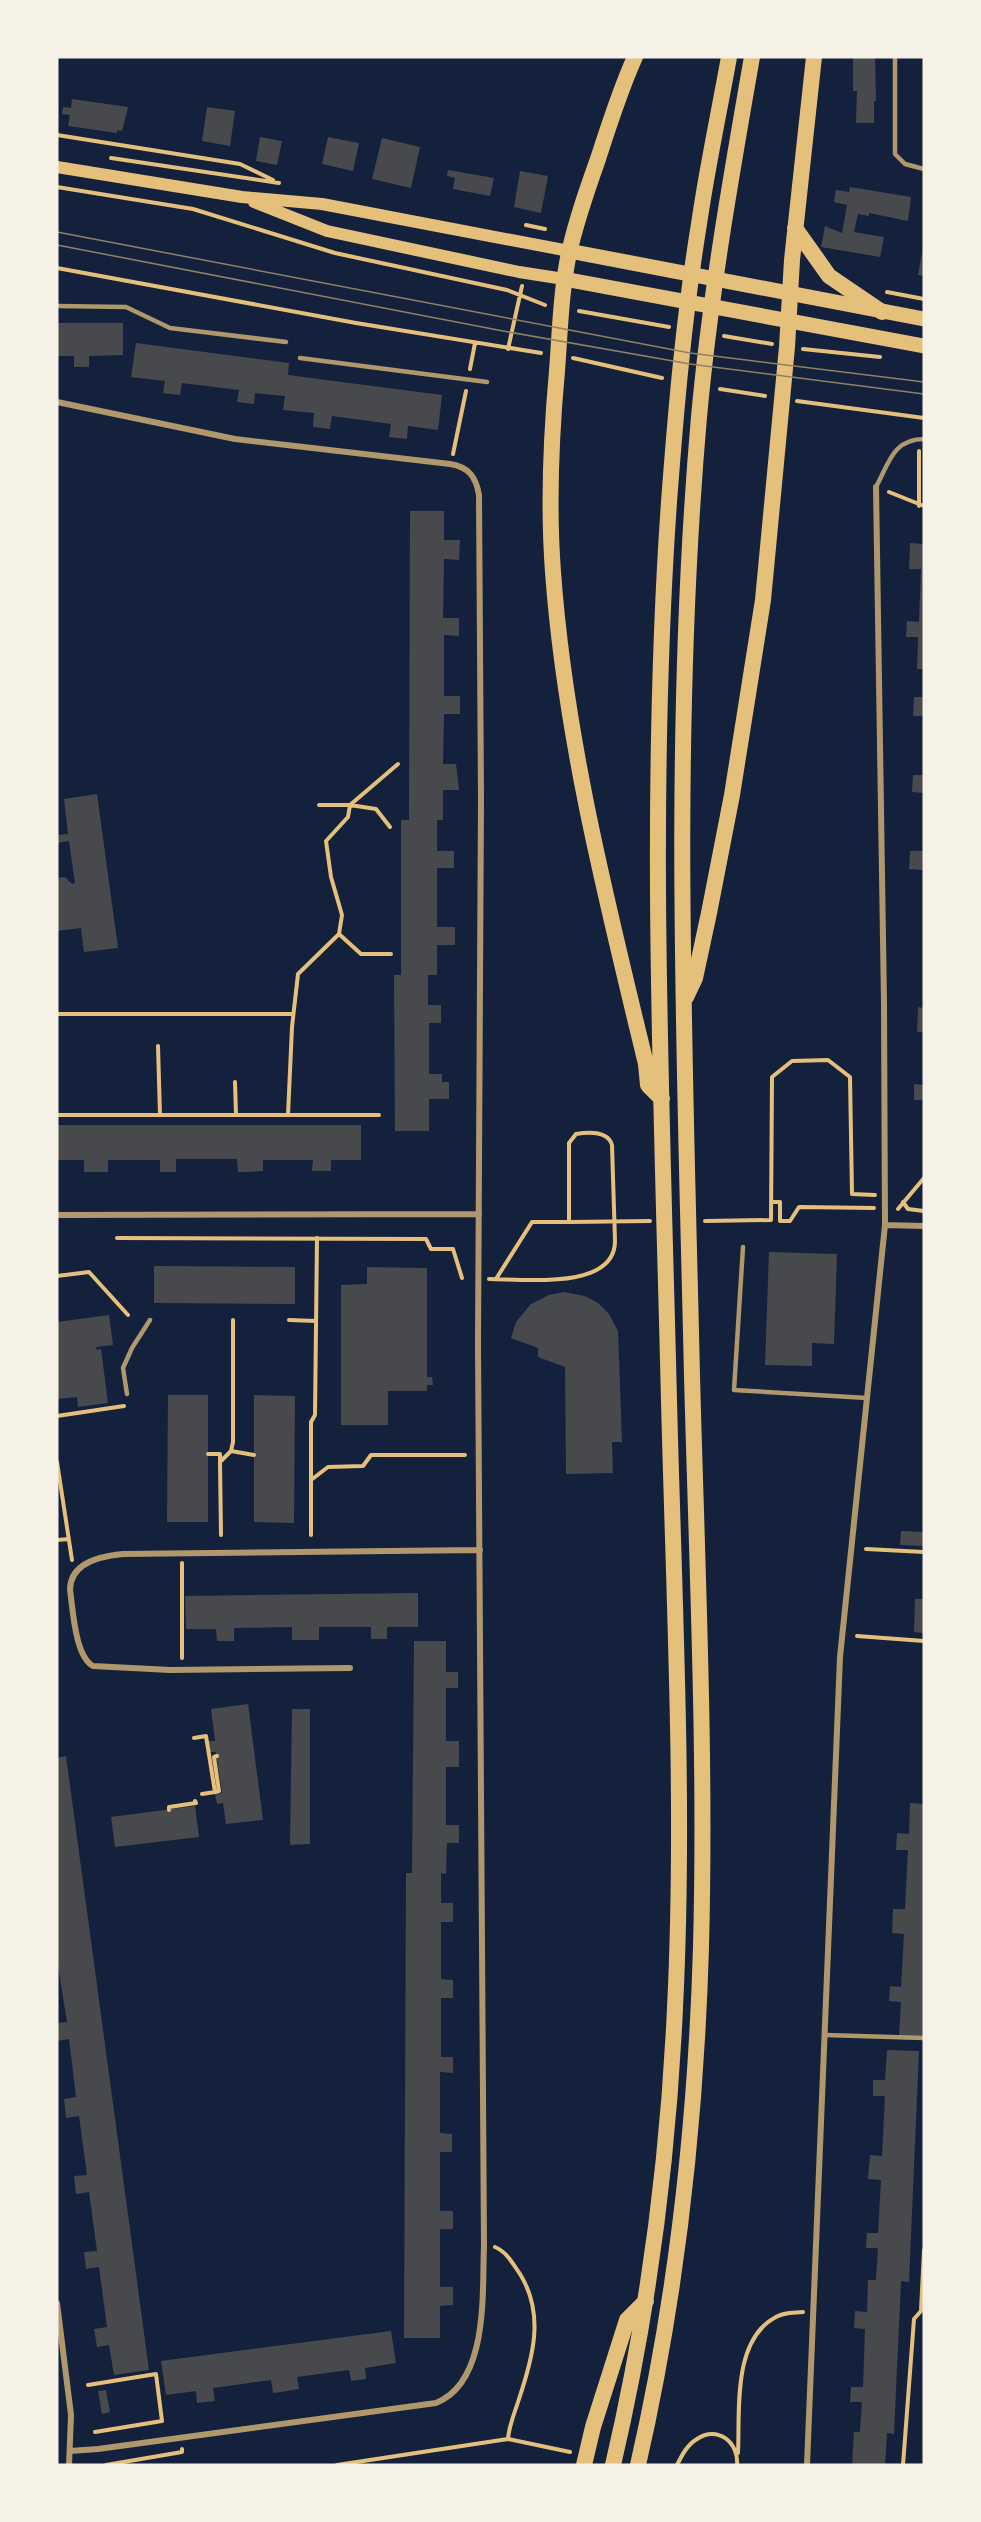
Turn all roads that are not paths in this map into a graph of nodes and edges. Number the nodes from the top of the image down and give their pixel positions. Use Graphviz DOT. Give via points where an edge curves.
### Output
graph roads {
  1 [pos="635,57"];
  2 [pos="729,57"];
  3 [pos="752,57"];
  4 [pos="814,57"];
  5 [pos="895,59"];
  6 [pos="57,167"];
  7 [pos="924,169"];
  8 [pos="242,197"];
  9 [pos="795,228"];
  10 [pos="569,251"];
  11 [pos="564,279"];
  12 [pos="790,295"];
  13 [pos="57,306"];
  14 [pos="882,312"];
  15 [pos="789,320"];
  16 [pos="924,320"];
  17 [pos="286,342"];
  18 [pos="924,346"];
  19 [pos="300,358"];
  20 [pos="487,382"];
  21 [pos="57,402"];
  22 [pos="922,439"];
  23 [pos="876,486"];
  24 [pos="684,1001"];
  25 [pos="662,1099"];
  26 [pos="479,1214"];
  27 [pos="57,1215"];
  28 [pos="885,1225"];
  29 [pos="924,1226"];
  30 [pos="743,1247"];
  31 [pos="150,1320"];
  32 [pos="127,1394"];
  33 [pos="867,1398"];
  34 [pos="480,1550"];
  35 [pos="350,1668"];
  36 [pos="825,2035"];
  37 [pos="924,2038"];
  38 [pos="646,2301"];
  39 [pos="57,2304"];
  40 [pos="70,2451"];
  41 [pos="69,2465"];
  42 [pos="584,2465"];
  43 [pos="614,2465"];
  44 [pos="638,2465"];
  45 [pos="807,2465"];
  1 -- 10 [label="highway"];
  2 -- 25 [label="highway" via="699,222 676,413 659,735"];
  3 -- 24 [label="highway" via="723,224 699,417 682,738"];
  4 -- 9 [label="highway"];
  5 -- 7 [label="lane" via="895,154 904,164"];
  6 -- 8 [label="main road"];
  8 -- 10 [label="main road" via="322,204"];
  8 -- 11 [label="main road" via="327,231"];
  9 -- 12 [label="highway"];
  9 -- 14 [label="highway" via="829,276"];
  10 -- 11 [label="highway"];
  10 -- 12 [label="main road"];
  11 -- 15 [label="main road"];
  11 -- 25 [label="highway" via="551,484 553,569 566,691 648,1085"];
  12 -- 14 [label="main road"];
  12 -- 15 [label="highway"];
  13 -- 17 [label="lane" via="126,307 170,328"];
  14 -- 16 [label="main road"];
  15 -- 18 [label="main road"];
  15 -- 24 [label="highway" via="764,600 709,913 695,978"];
  19 -- 20 [label="lane"];
  21 -- 26 [label="street" via="235,439 450,464 465,468 474,477 478,495 481,799"];
  22 -- 23 [label="lane" via="901,444"];
  23 -- 28 [label="street"];
  24 -- 44 [label="highway" via="698,1625 700,1968 681,2225 661,2357"];
  25 -- 38 [label="highway" via="678,1939 672,2071"];
  26 -- 27 [label="street"];
  26 -- 34 [label="street"];
  28 -- 29 [label="street"];
  28 -- 33 [label="street"];
  30 -- 33 [label="lane" via="735,1390"];
  31 -- 32 [label="lane" via="123,1368"];
  33 -- 36 [label="street" via="840,1657"];
  34 -- 35 [label="street" via="106,1556 88,1563 74,1575 70,1590 80,1646 88,1663 100,1667 182,1670"];
  34 -- 40 [label="street" via="484,2246 477,2345 462,2381 441,2401"];
  36 -- 37 [label="lane"];
  36 -- 45 [label="street"];
  38 -- 42 [label="highway" via="627,2320"];
  38 -- 43 [label="highway"];
  39 -- 40 [label="street" via="70,2400"];
  40 -- 41 [label="street"];
}
